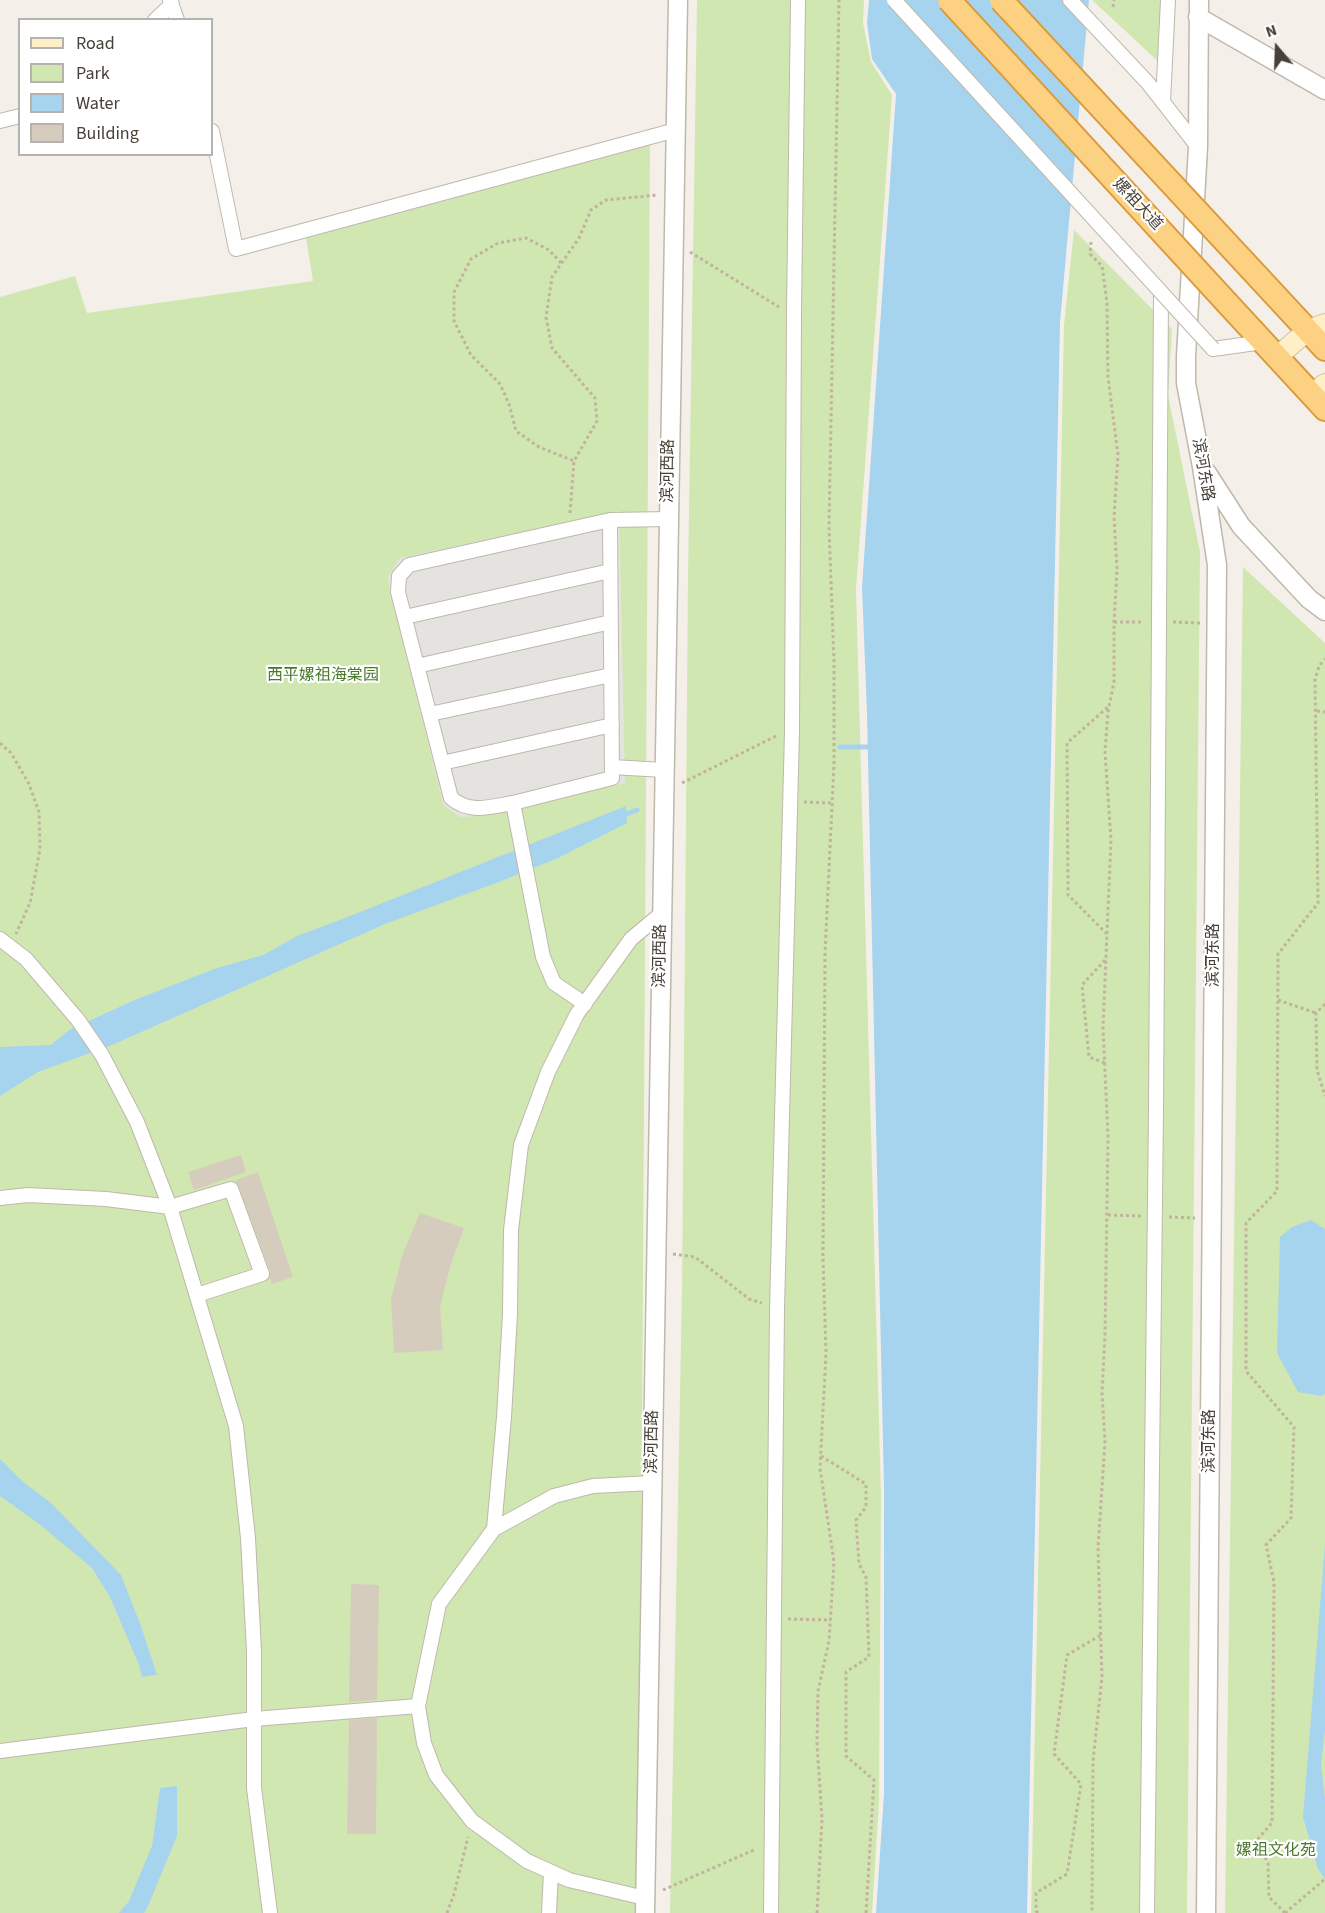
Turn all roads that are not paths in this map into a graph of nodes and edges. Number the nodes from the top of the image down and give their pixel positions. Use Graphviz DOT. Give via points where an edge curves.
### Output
graph roads {
  1 [pos="678,0"];
  2 [pos="798,0"];
  3 [pos="894,0"];
  4 [pos="949,0"];
  5 [pos="1001,0"];
  6 [pos="1070,0"];
  7 [pos="1168,0"];
  8 [pos="171,2"];
  9 [pos="1199,9"];
  10 [pos="157,18"];
  11 [pos="176,18"];
  12 [pos="1325,90"];
  13 [pos="1163,102"];
  14 [pos="18,116"];
  15 [pos="0,121"];
  16 [pos="676,130"];
  17 [pos="213,136"];
  18 [pos="1198,147"];
  19 [pos="1161,293"];
  20 [pos="1316,327"];
  21 [pos="1325,349"];
  22 [pos="1270,350"];
  23 [pos="1321,396"];
  24 [pos="1202,467"];
  25 [pos="669,519"];
  26 [pos="610,520"];
  27 [pos="610,571"];
  28 [pos="1325,611"];
  29 [pos="405,617"];
  30 [pos="611,622"];
  31 [pos="417,666"];
  32 [pos="611,675"];
  33 [pos="429,714"];
  34 [pos="612,725"];
  35 [pos="442,763"];
  36 [pos="612,767"];
  37 [pos="664,770"];
  38 [pos="513,803"];
  39 [pos="662,913"];
  40 [pos="5,943"];
  41 [pos="585,1004"];
  42 [pos="0,1198"];
  43 [pos="170,1208"];
  44 [pos="197,1295"];
  45 [pos="652,1483"];
  46 [pos="494,1529"];
  47 [pos="418,1706"];
  48 [pos="254,1719"];
  49 [pos="0,1751"];
  50 [pos="551,1872"];
  51 [pos="645,1905"];
  52 [pos="270,1913"];
  53 [pos="549,1913"];
  54 [pos="771,1913"];
  55 [pos="1147,1913"];
  56 [pos="1206,1913"];
  1 -- 16 [label="street, 滨河西路"];
  2 -- 54 [label="street" via="792,732 777,1309"];
  3 -- 19 [label="street, bridge"];
  4 -- 22 [label="highway, 嫘祖大道, bridge"];
  5 -- 20 [label="highway, bridge" via="1261,280"];
  6 -- 13 [label="street"];
  7 -- 13 [label="street"];
  8 -- 10 [label="street"];
  8 -- 11 [label="street"];
  9 -- 12 [label="street"];
  9 -- 18 [label="street, 滨河东路"];
  13 -- 18 [label="street"];
  14 -- 15 [label="street"];
  16 -- 17 [label="street" via="236,249"];
  16 -- 25 [label="street, 滨河西路"];
  18 -- 24 [label="street, 滨河东路" via="1186,383"];
  19 -- 22 [label="street, bridge" via="1213,349"];
  19 -- 55 [label="street"];
  20 -- 21 [label="highway"];
  20 -- 22 [label="main road"];
  22 -- 23 [label="highway, 嫘祖大道"];
  24 -- 28 [label="street" via="1241,526"];
  24 -- 56 [label="street, 滨河东路" via="1217,565"];
  25 -- 26 [label="street"];
  25 -- 37 [label="street, 滨河西路"];
  26 -- 27 [label="street"];
  26 -- 29 [label="street" via="408,565 399,576"];
  27 -- 29 [label="street"];
  27 -- 30 [label="street"];
  29 -- 31 [label="street"];
  30 -- 31 [label="street"];
  30 -- 32 [label="street"];
  31 -- 33 [label="street"];
  32 -- 33 [label="street"];
  32 -- 34 [label="street"];
  33 -- 35 [label="street"];
  34 -- 35 [label="street"];
  34 -- 36 [label="street"];
  35 -- 38 [label="street" via="451,798 459,805 474,809"];
  36 -- 37 [label="street"];
  36 -- 38 [label="street" via="612,778"];
  37 -- 39 [label="street, 滨河西路"];
  38 -- 41 [label="street" via="543,957 554,983"];
  39 -- 41 [label="street" via="630,939"];
  39 -- 45 [label="street, 滨河西路"];
  40 -- 43 [label="street" via="26,959 102,1055 137,1122"];
  41 -- 46 [label="street" via="548,1072 521,1145 511,1230 510,1314"];
  42 -- 43 [label="street" via="28,1195 106,1199"];
  43 -- 44 [label="street"];
  43 -- 44 [label="street" via="231,1189 262,1274"];
  44 -- 48 [label="street" via="236,1426 248,1538"];
  45 -- 46 [label="street" via="593,1486 554,1496"];
  45 -- 51 [label="street, 滨河西路"];
  46 -- 47 [label="street" via="439,1604"];
  47 -- 48 [label="street"];
  47 -- 50 [label="street" via="424,1743 436,1775 472,1821 526,1862"];
  48 -- 49 [label="street"];
  48 -- 52 [label="street" via="254,1788"];
  50 -- 51 [label="street"];
  50 -- 53 [label="street"];
}
